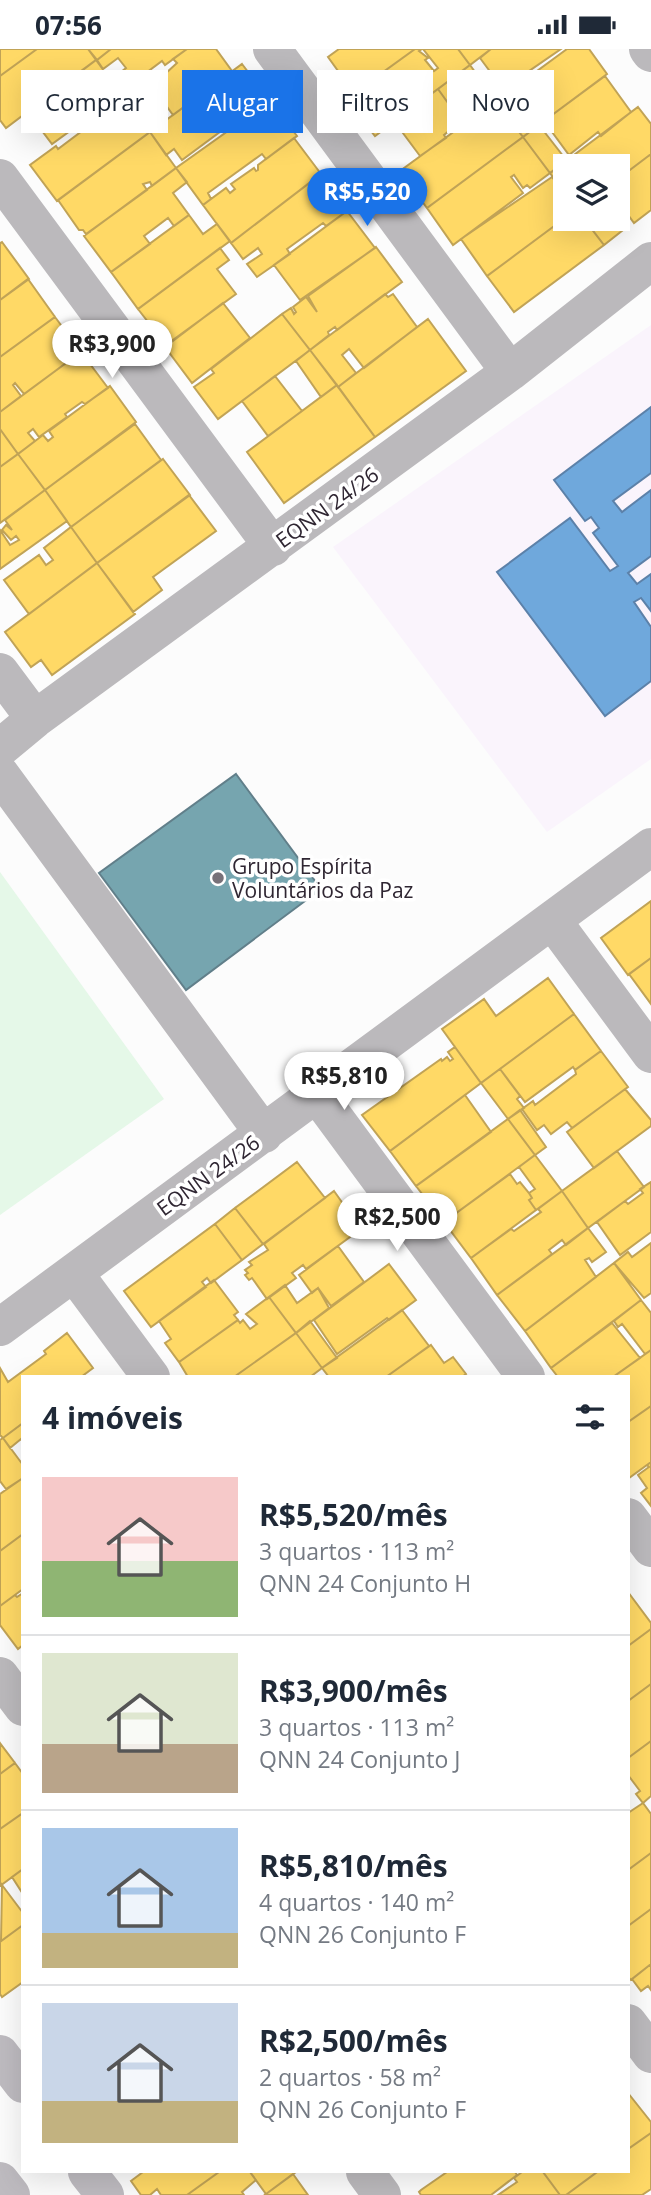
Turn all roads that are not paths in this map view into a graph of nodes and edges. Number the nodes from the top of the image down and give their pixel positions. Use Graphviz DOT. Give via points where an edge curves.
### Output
graph roads {
  1 [pos="272,49"];
  2 [pos="648,49"];
  3 [pos="651,53"];
  4 [pos="0,178"];
  5 [pos="651,261"];
  6 [pos="510,372"];
  7 [pos="273,547"];
  8 [pos="0,672"];
  9 [pos="35,719"];
  10 [pos="0,748"];
  11 [pos="0,774"];
  12 [pos="651,847"];
  13 [pos="552,921"];
  14 [pos="651,1054"];
  15 [pos="317,1094"];
  16 [pos="264,1134"];
  17 [pos="74,1273"];
  18 [pos="6,1310"];
  19 [pos="150,1375"];
  20 [pos="525,1375"];
  21 [pos="630,1520"];
  22 [pos="651,1548"];
  23 [pos="0,1676"];
  24 [pos="21,1704"];
  25 [pos="630,2026"];
  26 [pos="0,2054"];
  27 [pos="651,2054"];
  28 [pos="21,2081"];
  29 [pos="88,2173"];
  30 [pos="366,2173"];
  31 [pos="0,2181"];
  32 [pos="11,2195"];
  33 [pos="105,2195"];
  34 [pos="382,2195"];
  1 -- 6 [label="street"];
  2 -- 3 [label="street"];
  4 -- 7 [label="street"];
  5 -- 6 [label="street, EQNN 24/26"];
  6 -- 7 [label="street, EQNN 24/26"];
  7 -- 9 [label="street, EQNN 24/26"];
  8 -- 9 [label="street"];
  9 -- 10 [label="street, EQNN 24/26"];
  11 -- 16 [label="street"];
  12 -- 13 [label="street, EQNN 24/26"];
  13 -- 14 [label="street"];
  13 -- 15 [label="street, EQNN 24/26"];
  15 -- 16 [label="street, EQNN 24/26"];
  15 -- 20 [label="street"];
  16 -- 17 [label="street, EQNN 24/26"];
  17 -- 18 [label="street, EQNN 24/26"];
  17 -- 19 [label="street"];
  21 -- 22 [label="street"];
  23 -- 24 [label="street"];
  25 -- 27 [label="street"];
  26 -- 28 [label="main road"];
  29 -- 33 [label="main road"];
  30 -- 34 [label="street"];
  31 -- 32 [label="main road"];
}
